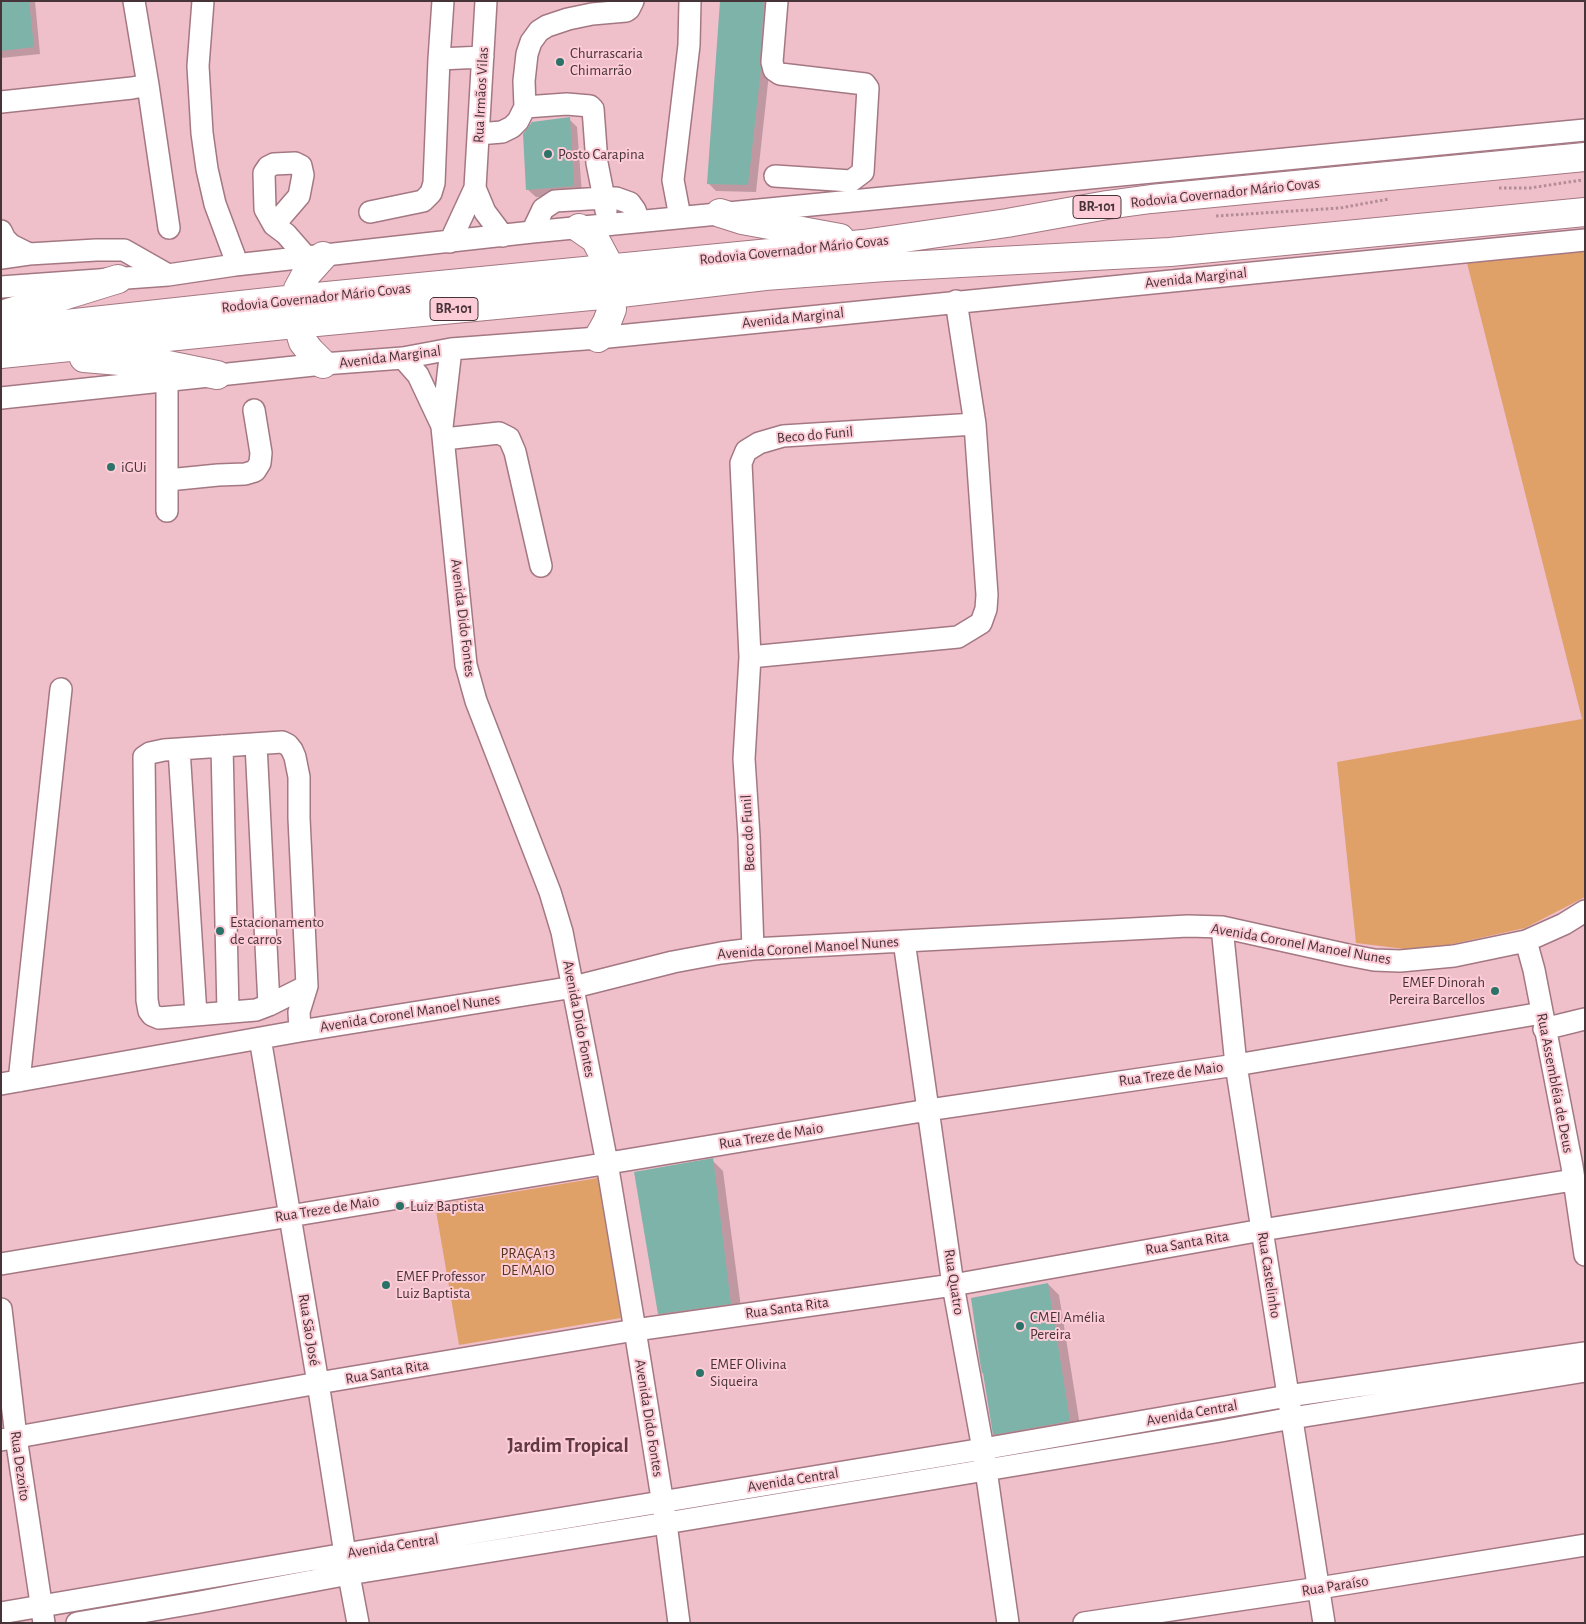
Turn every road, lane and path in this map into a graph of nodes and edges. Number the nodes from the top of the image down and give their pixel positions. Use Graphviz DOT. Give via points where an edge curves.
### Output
graph roads {
  1 [pos="134,1"];
  2 [pos="203,1"];
  3 [pos="443,1"];
  4 [pos="486,1"];
  5 [pos="633,1"];
  6 [pos="690,1"];
  7 [pos="777,1"];
  8 [pos="483,57"];
  9 [pos="439,59"];
  10 [pos="148,85"];
  11 [pos="1,102"];
  12 [pos="525,107"];
  13 [pos="1585,130"];
  14 [pos="478,134"];
  15 [pos="1585,157"];
  16 [pos="775,176"];
  17 [pos="1585,180"];
  18 [pos="1490,187"];
  19 [pos="475,188"];
  20 [pos="604,198"];
  21 [pos="1396,198"];
  22 [pos="370,212"];
  23 [pos="1585,212"];
  24 [pos="720,213"];
  25 [pos="1214,216"];
  26 [pos="680,218"];
  27 [pos="638,222"];
  28 [pos="274,225"];
  29 [pos="608,225"];
  30 [pos="169,228"];
  31 [pos="579,228"];
  32 [pos="1,231"];
  33 [pos="532,232"];
  34 [pos="503,236"];
  35 [pos="1585,240"];
  36 [pos="450,242"];
  37 [pos="863,244"];
  38 [pos="29,254"];
  39 [pos="315,257"];
  40 [pos="1,258"];
  41 [pos="235,265"];
  42 [pos="168,275"];
  43 [pos="118,279"];
  44 [pos="611,282"];
  45 [pos="1,287"];
  46 [pos="956,302"];
  47 [pos="296,311"];
  48 [pos="1,315"];
  49 [pos="1,331"];
  50 [pos="598,338"];
  51 [pos="46,349"];
  52 [pos="451,349"];
  53 [pos="1,354"];
  54 [pos="403,358"];
  55 [pos="323,364"];
  56 [pos="217,376"];
  57 [pos="167,381"];
  58 [pos="1,398"];
  59 [pos="254,410"];
  60 [pos="974,424"];
  61 [pos="443,433"];
  62 [pos="168,480"];
  63 [pos="167,511"];
  64 [pos="541,566"];
  65 [pos="750,657"];
  66 [pos="61,689"];
  67 [pos="256,744"];
  68 [pos="222,746"];
  69 [pos="179,749"];
  70 [pos="1585,911"];
  71 [pos="1222,927"];
  72 [pos="904,941"];
  73 [pos="1526,941"];
  74 [pos="753,949"];
  75 [pos="307,986"];
  76 [pos="574,988"];
  77 [pos="269,1006"];
  78 [pos="228,1012"];
  79 [pos="196,1015"];
  80 [pos="1585,1019"];
  81 [pos="1543,1021"];
  82 [pos="300,1031"];
  83 [pos="260,1038"];
  84 [pos="1236,1065"];
  85 [pos="10,1082"];
  86 [pos="928,1110"];
  87 [pos="607,1163"];
  88 [pos="1577,1170"];
  89 [pos="290,1215"];
  90 [pos="1262,1230"];
  91 [pos="1585,1255"];
  92 [pos="1,1264"];
  93 [pos="953,1285"];
  94 [pos="1,1308"];
  95 [pos="635,1330"];
  96 [pos="1585,1353"];
  97 [pos="1585,1371"];
  98 [pos="318,1383"];
  99 [pos="1288,1396"];
  100 [pos="1292,1418"];
  101 [pos="9,1439"];
  102 [pos="984,1460"];
  103 [pos="662,1502"];
  104 [pos="666,1523"];
  105 [pos="1585,1545"];
  106 [pos="347,1564"];
  107 [pos="1318,1588"];
  108 [pos="1,1613"];
  109 [pos="43,1615"];
  110 [pos="77,1623"];
  111 [pos="358,1623"];
  112 [pos="679,1623"];
  113 [pos="1008,1623"];
  114 [pos="1084,1623"];
  115 [pos="1324,1623"];
  1 -- 10 [label="street"];
  2 -- 41 [label="street" via="198,66 202,133 216,204"];
  3 -- 9 [label="street"];
  4 -- 8 [label="street, Rua Irmãos Vilas"];
  5 -- 12 [label="street" via="626,11 568,19 539,32 527,54"];
  6 -- 26 [label="street" via="689,44 673,180"];
  7 -- 16 [label="street" via="774,70 780,74 866,84 868,88 863,172 850,181"];
  8 -- 9 [label="street"];
  8 -- 14 [label="street, Rua Irmãos Vilas"];
  9 -- 22 [label="street" via="431,193 424,201"];
  10 -- 11 [label="street"];
  10 -- 30 [label="street"];
  12 -- 14 [label="street" via="512,127 502,132"];
  12 -- 20 [label="street" via="566,104 593,109 597,163"];
  13 -- 24 [label="street"];
  14 -- 19 [label="street, Rua Irmãos Vilas"];
  15 -- 37 [label="main road, Rodovia Governador Mário Covas / BR-101" via="1151,200"];
  17 -- 18 [label="path" via="1530,188"];
  19 -- 34 [label="street, Rua Irmãos Vilas" via="485,212"];
  19 -- 36 [label="street, Rua Irmãos Vilas"];
  20 -- 27 [label="street" via="630,203"];
  20 -- 29 [label="street"];
  20 -- 33 [label="street" via="555,201 543,209"];
  21 -- 25 [label="path" via="1340,208"];
  23 -- 44 [label="main road, Rodovia Governador Mário Covas / BR-101" via="1170,252"];
  24 -- 26 [label="street"];
  24 -- 37 [label="main road"];
  26 -- 27 [label="street"];
  27 -- 29 [label="street"];
  28 -- 39 [label="street"];
  29 -- 31 [label="street"];
  31 -- 33 [label="street"];
  31 -- 44 [label="main road" via="595,239"];
  32 -- 38 [label="street" via="11,245"];
  33 -- 34 [label="street"];
  34 -- 36 [label="street"];
  35 -- 46 [label="street, Avenida Marginal"];
  36 -- 39 [label="street"];
  37 -- 44 [label="main road, Rodovia Governador Mário Covas / BR-101"];
  38 -- 40 [label="street"];
  38 -- 42 [label="street" via="124,250"];
  39 -- 41 [label="street"];
  39 -- 47 [label="main road" via="298,290"];
  41 -- 42 [label="street"];
  42 -- 43 [label="street"];
  43 -- 45 [label="street"];
  43 -- 48 [label="main road"];
  44 -- 47 [label="main road, Rodovia Governador Mário Covas / BR-101"];
  44 -- 50 [label="main road" via="612,309"];
  46 -- 50 [label="street, Avenida Marginal"];
  46 -- 60 [label="street"];
  47 -- 49 [label="main road, Rodovia Governador Mário Covas / BR-101"];
  47 -- 51 [label="main road, Rodovia Governador Mário Covas / BR-101"];
  47 -- 55 [label="main road" via="303,342"];
  50 -- 52 [label="street, Avenida Marginal"];
  51 -- 53 [label="main road, Rodovia Governador Mário Covas / BR-101"];
  51 -- 56 [label="main road" via="80,357 168,365"];
  52 -- 54 [label="street, Avenida Marginal"];
  52 -- 61 [label="street, Avenida Dido Fontes"];
  54 -- 55 [label="street, Avenida Marginal"];
  54 -- 61 [label="street, Avenida Dido Fontes" via="422,381"];
  55 -- 56 [label="street, Avenida Marginal"];
  56 -- 57 [label="street, Avenida Marginal"];
  57 -- 58 [label="street, Avenida Marginal"];
  57 -- 62 [label="street"];
  59 -- 62 [label="street" via="261,453 255,471"];
  60 -- 65 [label="street" via="987,595 981,623 958,637"];
  60 -- 65 [label="street, Beco do Funil" via="783,436 758,442 746,450 741,463"];
  61 -- 64 [label="street" via="499,432 509,438"];
  61 -- 76 [label="street, Avenida Dido Fontes" via="466,666 476,701 550,892"];
  62 -- 63 [label="street"];
  65 -- 74 [label="street, Beco do Funil" via="744,758"];
  66 -- 85 [label="street"];
  67 -- 68 [label="street"];
  67 -- 75 [label="street" via="282,742 296,757"];
  67 -- 77 [label="street"];
  68 -- 69 [label="street"];
  68 -- 78 [label="street"];
  69 -- 79 [label="street"];
  69 -- 79 [label="street" via="150,753 144,757 146,1000 149,1011 159,1018"];
  70 -- 73 [label="street, Avenida Coronel Manoel Nunes"];
  71 -- 72 [label="street, Avenida Coronel Manoel Nunes"];
  71 -- 73 [label="street, Avenida Coronel Manoel Nunes" via="1348,955 1392,961 1454,956"];
  71 -- 84 [label="street, Rua Castelinho"];
  72 -- 74 [label="street, Avenida Coronel Manoel Nunes"];
  72 -- 86 [label="street, Rua Quatro"];
  73 -- 81 [label="street, Rua Assembléia de Deus"];
  74 -- 76 [label="street, Avenida Coronel Manoel Nunes" via="673,962"];
  75 -- 77 [label="street"];
  75 -- 82 [label="street" via="299,1012"];
  76 -- 82 [label="street, Avenida Coronel Manoel Nunes"];
  76 -- 87 [label="street, Avenida Dido Fontes"];
  77 -- 78 [label="street"];
  78 -- 79 [label="street"];
  80 -- 81 [label="street, Rua Treze de Maio"];
  81 -- 84 [label="street, Rua Treze de Maio"];
  81 -- 88 [label="street, Rua Assembléia de Deus"];
  82 -- 83 [label="street, Avenida Coronel Manoel Nunes"];
  83 -- 85 [label="street, Avenida Coronel Manoel Nunes"];
  83 -- 89 [label="street, Rua São José"];
  84 -- 86 [label="street, Rua Treze de Maio"];
  84 -- 90 [label="street, Rua Castelinho"];
  86 -- 87 [label="street, Rua Treze de Maio"];
  86 -- 93 [label="street, Rua Quatro"];
  87 -- 89 [label="street, Rua Treze de Maio"];
  87 -- 95 [label="street, Avenida Dido Fontes"];
  88 -- 90 [label="street, Rua Santa Rita"];
  88 -- 91 [label="street, Rua Assembléia de Deus"];
  89 -- 92 [label="street, Rua Treze de Maio"];
  89 -- 98 [label="street, Rua São José"];
  90 -- 93 [label="street, Rua Santa Rita"];
  90 -- 99 [label="street, Rua Castelinho"];
  93 -- 95 [label="street, Rua Santa Rita"];
  93 -- 102 [label="street, Rua Quatro"];
  94 -- 101 [label="street, Rua Dezoito"];
  95 -- 98 [label="street, Rua Santa Rita"];
  95 -- 103 [label="street, Avenida Dido Fontes"];
  96 -- 99 [label="street, Avenida Central"];
  97 -- 100 [label="street, Avenida Central"];
  98 -- 101 [label="street, Rua Santa Rita"];
  98 -- 106 [label="street, Rua São José"];
  99 -- 100 [label="street, Rua Castelinho"];
  99 -- 102 [label="street, Avenida Central"];
  100 -- 102 [label="street, Avenida Central" via="1221,1431"];
  100 -- 107 [label="street, Rua Castelinho"];
  101 -- 109 [label="street, Rua Dezoito"];
  102 -- 103 [label="street, Avenida Central"];
  102 -- 104 [label="street, Avenida Central"];
  102 -- 113 [label="street, Rua Quatro"];
  103 -- 104 [label="street, Avenida Dido Fontes"];
  103 -- 106 [label="street, Avenida Central"];
  104 -- 106 [label="street, Avenida Central"];
  104 -- 112 [label="street, Avenida Dido Fontes"];
  105 -- 107 [label="street, Rua Paraíso"];
  106 -- 109 [label="street, Avenida Central"];
  106 -- 110 [label="street, Avenida Central" via="200,1602"];
  106 -- 111 [label="street, Rua São José"];
  107 -- 114 [label="street, Rua Paraíso"];
  107 -- 115 [label="street, Rua Castelinho"];
  108 -- 109 [label="street, Avenida Central"];
}
